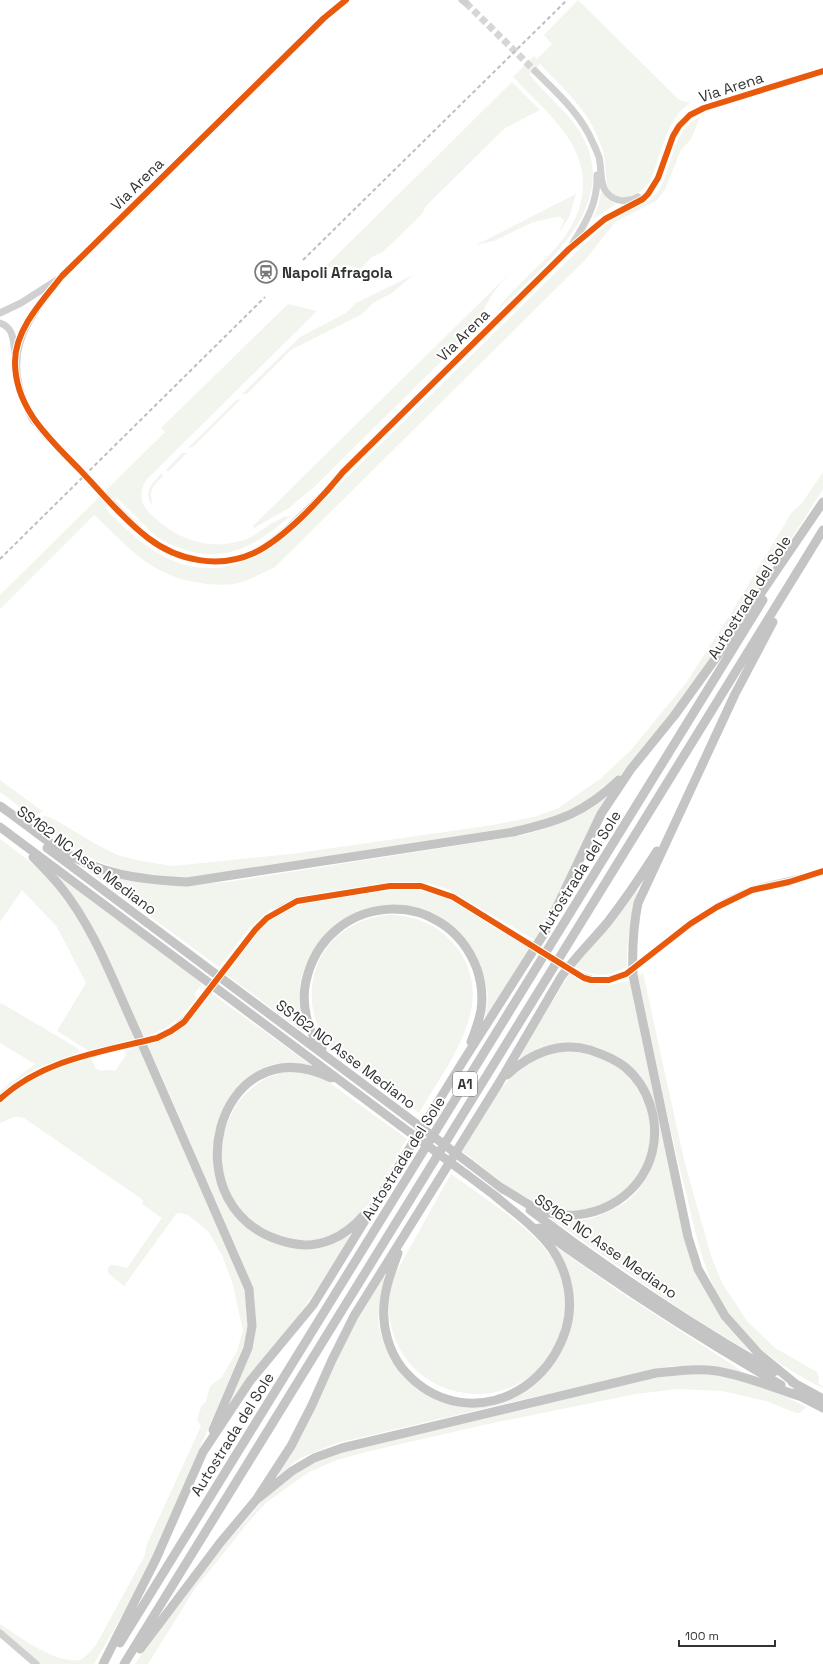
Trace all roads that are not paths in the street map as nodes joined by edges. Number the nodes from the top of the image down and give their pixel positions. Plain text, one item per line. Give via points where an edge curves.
1 (346, 0) edge
2 (536, 71) tunnel mouth
3 (823, 71) edge
4 (595, 147) junction
5 (650, 190) junction
6 (569, 249) junction
7 (62, 276) junction
8 (0, 313) edge
9 (0, 323) edge
10 (16, 355) junction
11 (32, 419) tunnel mouth
12 (823, 503) edge
13 (113, 504) tunnel mouth
14 (823, 530) edge
15 (816, 542) junction
16 (631, 769) junction
17 (0, 806) edge
18 (0, 812) edge
19 (674, 824) junction
20 (0, 827) edge
21 (39, 837) junction
22 (30, 851) junction
23 (823, 871) edge
24 (223, 971) dead end
25 (208, 991) dead end
26 (333, 1061) junction
27 (462, 1062) junction
28 (499, 1083) junction
29 (351, 1088) junction
30 (0, 1099) edge
31 (500, 1187) junction
32 (382, 1194) junction
33 (494, 1195) junction
34 (407, 1231) junction
35 (797, 1385) junction
36 (799, 1396) junction
37 (823, 1399) edge
38 (823, 1408) edge
39 (203, 1452) junction
40 (256, 1500) junction
41 (0, 1633) edge
42 (36, 1664) edge
43 (104, 1664) edge
44 (107, 1664) edge
45 (124, 1664) edge
46 (128, 1664) edge

1 - 7 street, Via Arena via 324,18
2 - 4 street, Via Arena via 578,117
3 - 5 street, Via Arena via 704,108 690,115 673,136 658,178
4 - 5 street, Via Arena via 602,184 610,196 619,201 628,201
4 - 6 street, Via Arena via 598,183 593,207
5 - 6 street, Via Arena via 643,199 605,219
6 - 13 street, Via Arena via 295,522 282,534 254,552 215,561 182,557 148,538
7 - 8 street, Via Arena via 21,303
7 - 10 street, Via Arena via 28,322
9 - 10 street, Via Arena via 12,333
10 - 11 street, Via Arena via 17,384
12 - 16 highway via 674,716
12 - 44 highway, Autostrada del Sole / A1
14 - 15 highway, Autostrada del Sole / A1
15 - 19 highway via 735,694
15 - 45 highway, Autostrada del Sole / A1
16 - 21 highway via 602,796 578,812 549,823 513,832 187,882 134,878 110,872 67,854
16 - 27 highway via 601,814 545,932
17 - 21 highway
18 - 21 highway, SS162 NC Asse Mediano
19 - 28 highway via 607,923 561,977
19 - 35 highway via 638,902 632,952 633,975 688,1237 698,1269 725,1316 758,1353
20 - 22 highway, SS162 NC Asse Mediano
21 - 26 highway, SS162 NC Asse Mediano
22 - 29 highway, SS162 NC Asse Mediano
22 - 39 highway, bridge via 60,886 94,940 249,1289 252,1326 248,1348
23 - 24 street, bridge via 752,890 717,907 690,924 626,974 609,980 584,978 453,897 421,886 390,886 297,901 267,918
25 - 30 street via 184,1022 171,1031 157,1038 58,1063 26,1079
26 - 27 highway via 310,1030 304,1004 309,967 316,952 343,924 362,914 384,909 409,910 429,916 462,941 473,959 480,983 481,1009 476,1030
26 - 31 highway, SS162 NC Asse Mediano, bridge
27 - 32 highway
28 - 31 highway via 525,1060 548,1050 571,1047 597,1052 625,1067 641,1085 651,1106 655,1129 652,1152 644,1174 629,1193 610,1206 588,1214 564,1216 541,1211
28 - 34 highway
29 - 32 highway via 316,1070 291,1066 269,1070 254,1078 229,1105 221,1124 216,1158 223,1192 245,1220 262,1233 279,1241 302,1246 322,1244 355,1226
29 - 33 highway, SS162 NC Asse Mediano, bridge
31 - 35 highway, SS162 NC Asse Mediano via 556,1229 703,1330
32 - 39 highway via 313,1306 250,1381
33 - 34 highway via 542,1236 552,1249 567,1282 570,1299 569,1319 551,1362 526,1386 510,1396 490,1402 468,1404 446,1399 426,1390 410,1378 397,1361 388,1344 383,1306 392,1268
33 - 36 highway, SS162 NC Asse Mediano via 601,1272 698,1337
34 - 40 highway via 354,1316 291,1446
35 - 37 highway, SS162 NC Asse Mediano
36 - 38 highway, SS162 NC Asse Mediano
36 - 40 highway via 753,1379 716,1371 656,1373 342,1448 314,1458 292,1471
39 - 43 highway via 156,1559
40 - 46 highway
41 - 42 street

